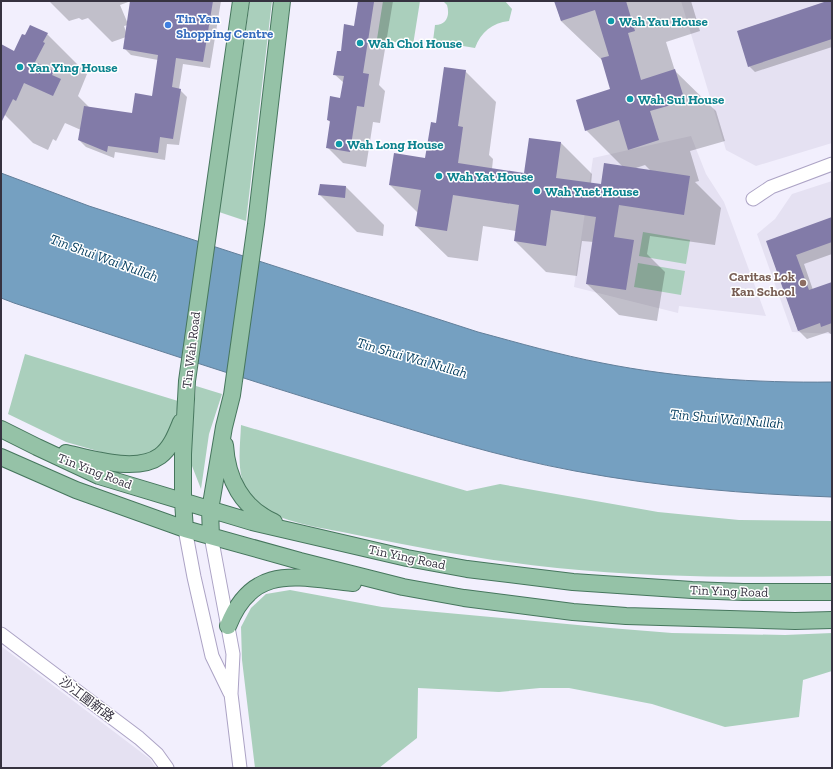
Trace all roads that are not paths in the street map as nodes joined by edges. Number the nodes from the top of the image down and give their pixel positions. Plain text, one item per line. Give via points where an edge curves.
1 (241, 1) edge
2 (282, 1) edge
3 (832, 164) edge
4 (753, 200) dead end
5 (184, 412) junction
6 (224, 427) junction
7 (1, 429) edge
8 (37, 447) junction
9 (1, 457) edge
10 (183, 502) junction
11 (210, 510) junction
12 (185, 529) junction
13 (295, 532) junction
14 (211, 536) junction
15 (404, 587) junction
16 (832, 592) edge
17 (832, 620) edge
18 (228, 626) junction
19 (1, 634) edge
20 (231, 694) junction
21 (167, 768) edge
22 (240, 768) edge

1 - 5 main road, Tin Wah Road via 210,209
2 - 6 main road, Tin Wah Road via 256,224 232,395
3 - 4 street via 771,186
5 - 8 main road via 168,449 148,462 122,464
5 - 10 main road, Tin Wah Road
6 - 11 main road, Tin Wah Road
6 - 13 main road via 225,450 230,471 241,496 250,508 263,517
7 - 8 main road, Tin Ying Road
8 - 10 main road, Tin Ying Road via 99,476
9 - 12 main road, Tin Ying Road via 76,490
10 - 11 main road, Tin Ying Road
10 - 12 main road, Tin Wah Road
11 - 13 main road, Tin Ying Road
11 - 14 main road, Tin Wah Road
12 - 14 main road, Tin Ying Road
12 - 20 street, Tin Wah Road via 212,656
13 - 16 main road, Tin Ying Road via 467,569 573,582 743,592
14 - 15 main road, Tin Ying Road
14 - 18 street, Tin Wah Road
15 - 17 main road, Tin Ying Road via 464,598 573,612 692,619
15 - 18 main road via 277,578 252,590 234,612
18 - 20 street, Tin Wah Road via 233,654
19 - 21 street, 沙江圍新路 via 139,738 157,754
20 - 22 street, Tin Wah Road

